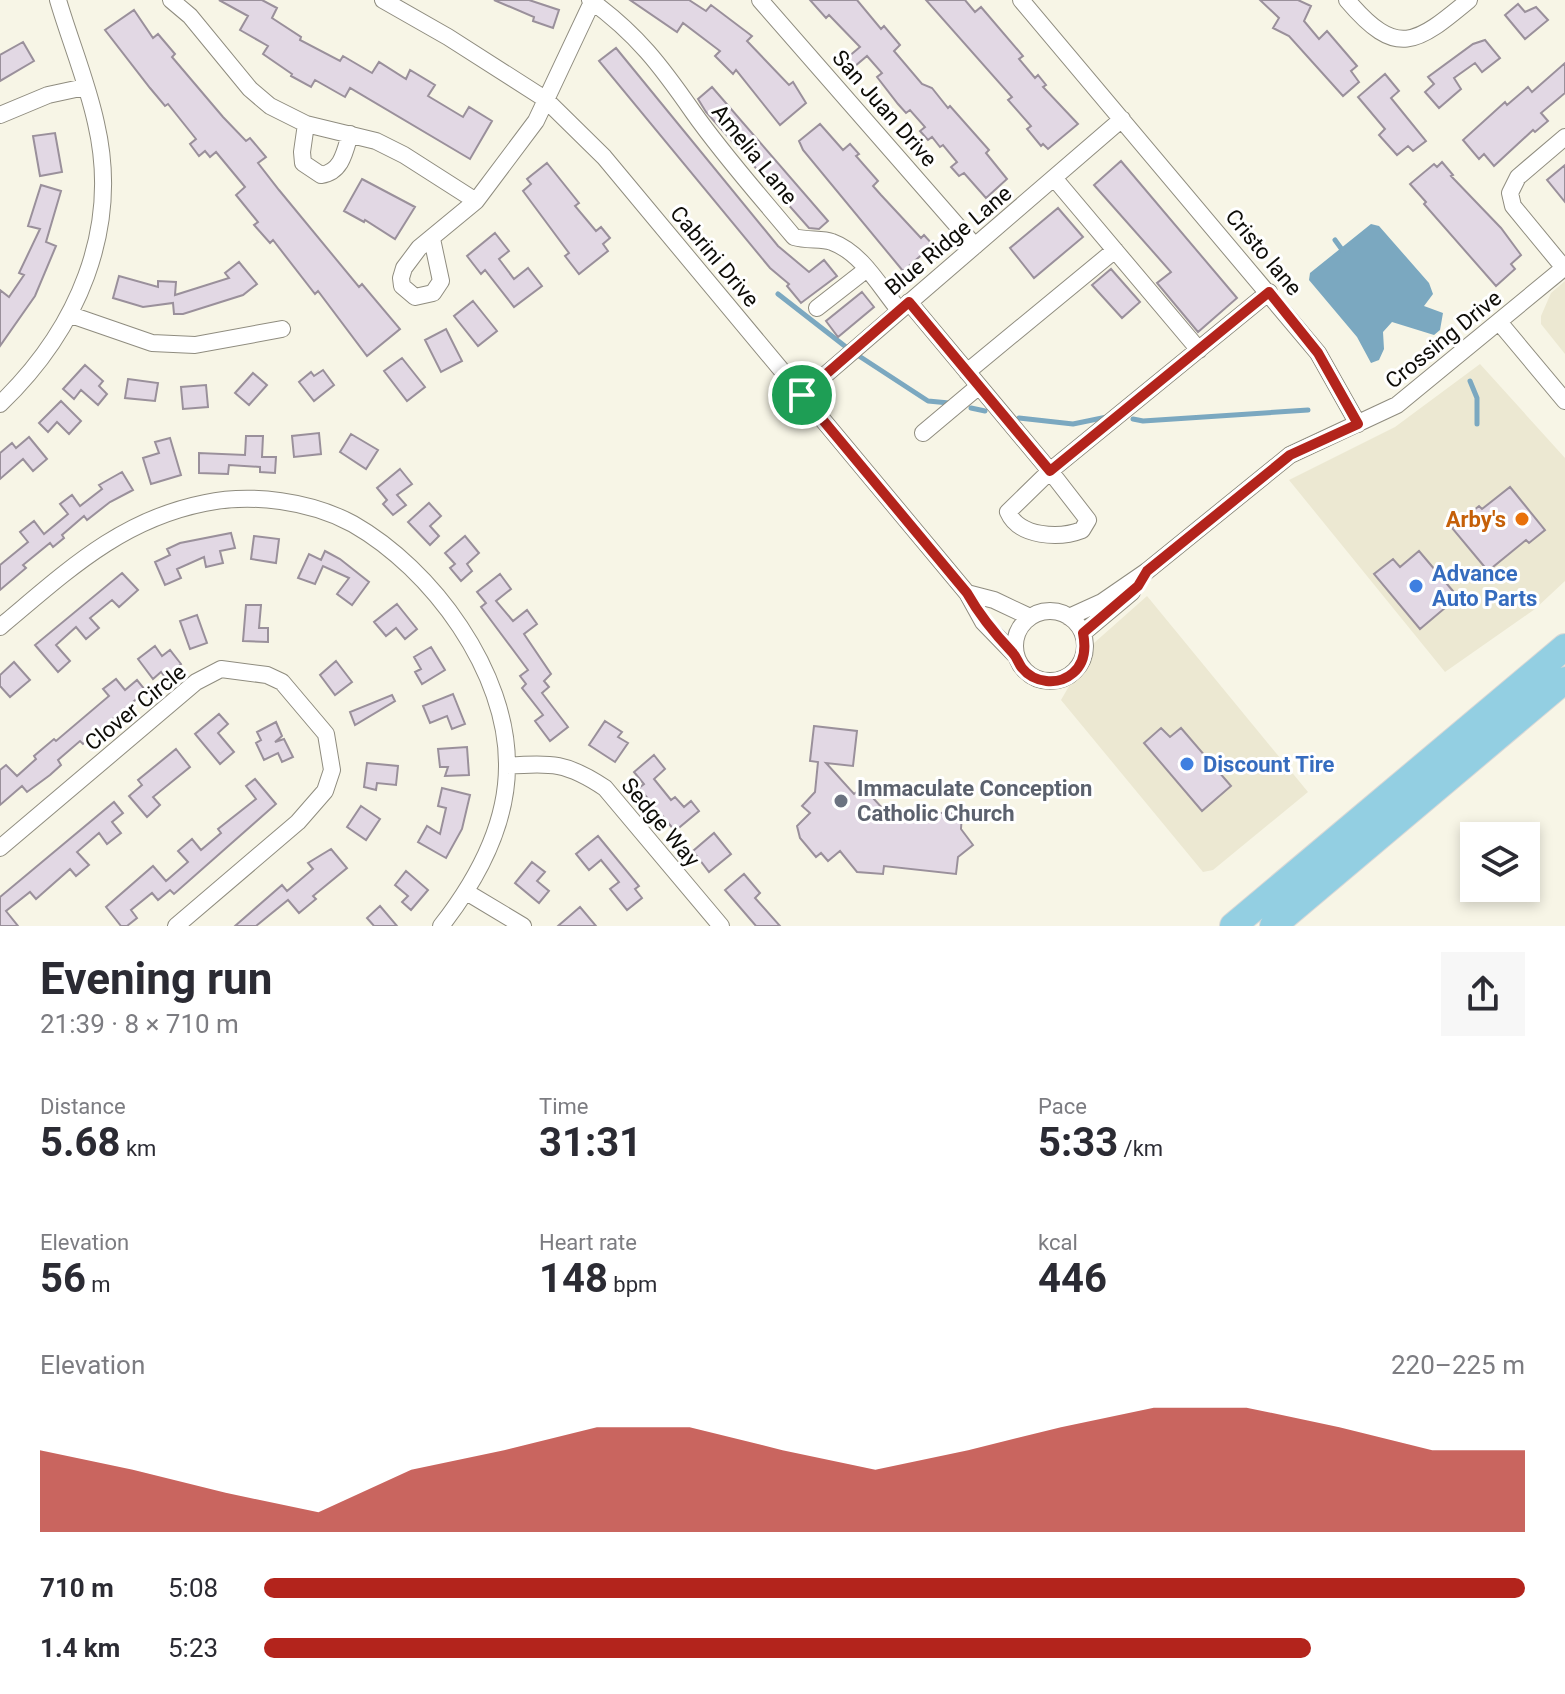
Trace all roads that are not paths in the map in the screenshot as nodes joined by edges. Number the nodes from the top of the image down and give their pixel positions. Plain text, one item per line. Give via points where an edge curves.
1 (58, 0) edge
2 (171, 0) edge
3 (383, 0) edge
4 (592, 0) edge
5 (760, 0) edge
6 (1021, 0) edge
7 (1347, 0) edge
8 (1469, 0) edge
9 (191, 8) edge
10 (85, 87) junction
11 (545, 99) junction
12 (0, 115) edge
13 (1122, 119) junction
14 (306, 124) junction
15 (350, 134) junction
16 (1565, 137) edge
17 (1054, 178) junction
18 (476, 201) junction
19 (432, 239) dead end
20 (975, 246) junction
21 (1115, 250) junction
22 (1565, 268) edge
23 (867, 269) junction
24 (1269, 292) junction
25 (904, 306) junction
26 (817, 308) dead end
27 (71, 315) junction
28 (1499, 322) junction
29 (282, 329) dead end
30 (1199, 350) junction
31 (967, 372) junction
32 (979, 386) junction
33 (802, 395) junction
34 (1565, 401) edge
35 (0, 404) edge
36 (1358, 424) junction
37 (923, 433) dead end
38 (1050, 471) junction
39 (1147, 571) junction
40 (967, 593) junction
41 (1030, 617) junction
42 (1069, 617) junction
43 (0, 627) edge
44 (1083, 633) junction
45 (1565, 647) edge
46 (1016, 656) junction
47 (1565, 680) edge
48 (507, 766) junction
49 (0, 848) edge
50 (468, 893) junction
51 (176, 926) edge
52 (441, 926) edge
53 (523, 926) edge
54 (721, 926) edge
55 (1233, 926) edge
56 (1273, 926) edge

1 - 10 street
2 - 9 street
3 - 11 street, Cabrini Drive
4 - 11 street
4 - 23 street, Amelia Lane via 628,28 794,237 830,240
5 - 20 street, San Juan Drive
6 - 13 street
7 - 8 street via 1369,26 1403,39 1429,32
9 - 14 street via 250,89
10 - 12 street
10 - 27 street via 102,156 104,201 89,275
11 - 18 street via 536,121
11 - 33 street, Cabrini Drive via 604,157
13 - 17 street, Blue Ridge Lane
13 - 24 street, Cristo lane
14 - 15 street
14 - 15 street via 303,163 321,175 340,163
15 - 18 street via 404,155
16 - 22 street via 1518,177 1510,193 1513,206
17 - 20 street, Blue Ridge Lane
17 - 21 street
18 - 19 street
20 - 25 street, Blue Ridge Lane
21 - 30 street
21 - 31 street
22 - 28 street, Crossing Drive
23 - 25 street, Amelia Lane
23 - 26 street
24 - 30 street
24 - 36 street, Cristo lane via 1318,353
25 - 31 street, Amelia Lane
25 - 33 street, Blue Ridge Lane
27 - 29 street via 152,343 195,345
27 - 35 street
28 - 34 street
28 - 36 street, Crossing Drive via 1397,405
30 - 38 street
31 - 32 street, Amelia Lane
32 - 37 street
32 - 38 street, Amelia Lane
33 - 40 street, Cabrini Drive
36 - 39 street, Crossing Drive via 1290,455
38 - 38 street, Amelia Lane via 1012,504 1011,519 1043,534 1082,530 1088,520
39 - 42 street, Crossing Drive
39 - 44 street, Crossing Drive via 1138,586
40 - 41 street
40 - 46 street, Cabrini Drive via 983,622
41 - 42 street, Crossing Drive via 1049,611
41 - 46 street via 1016,635
42 - 44 street
43 - 48 street via 97,547 174,510 237,499 321,511 386,547 459,624 496,699
44 - 46 street via 1080,665 1063,679 1052,682 1029,675
45 - 55 main road
47 - 56 main road
48 - 50 street via 491,843
48 - 54 street, Sedge Way via 555,763 605,788
49 - 51 street, Clover Circle via 196,682 221,669 267,675 282,682 326,734 332,775 298,822
50 - 52 street
50 - 53 street

